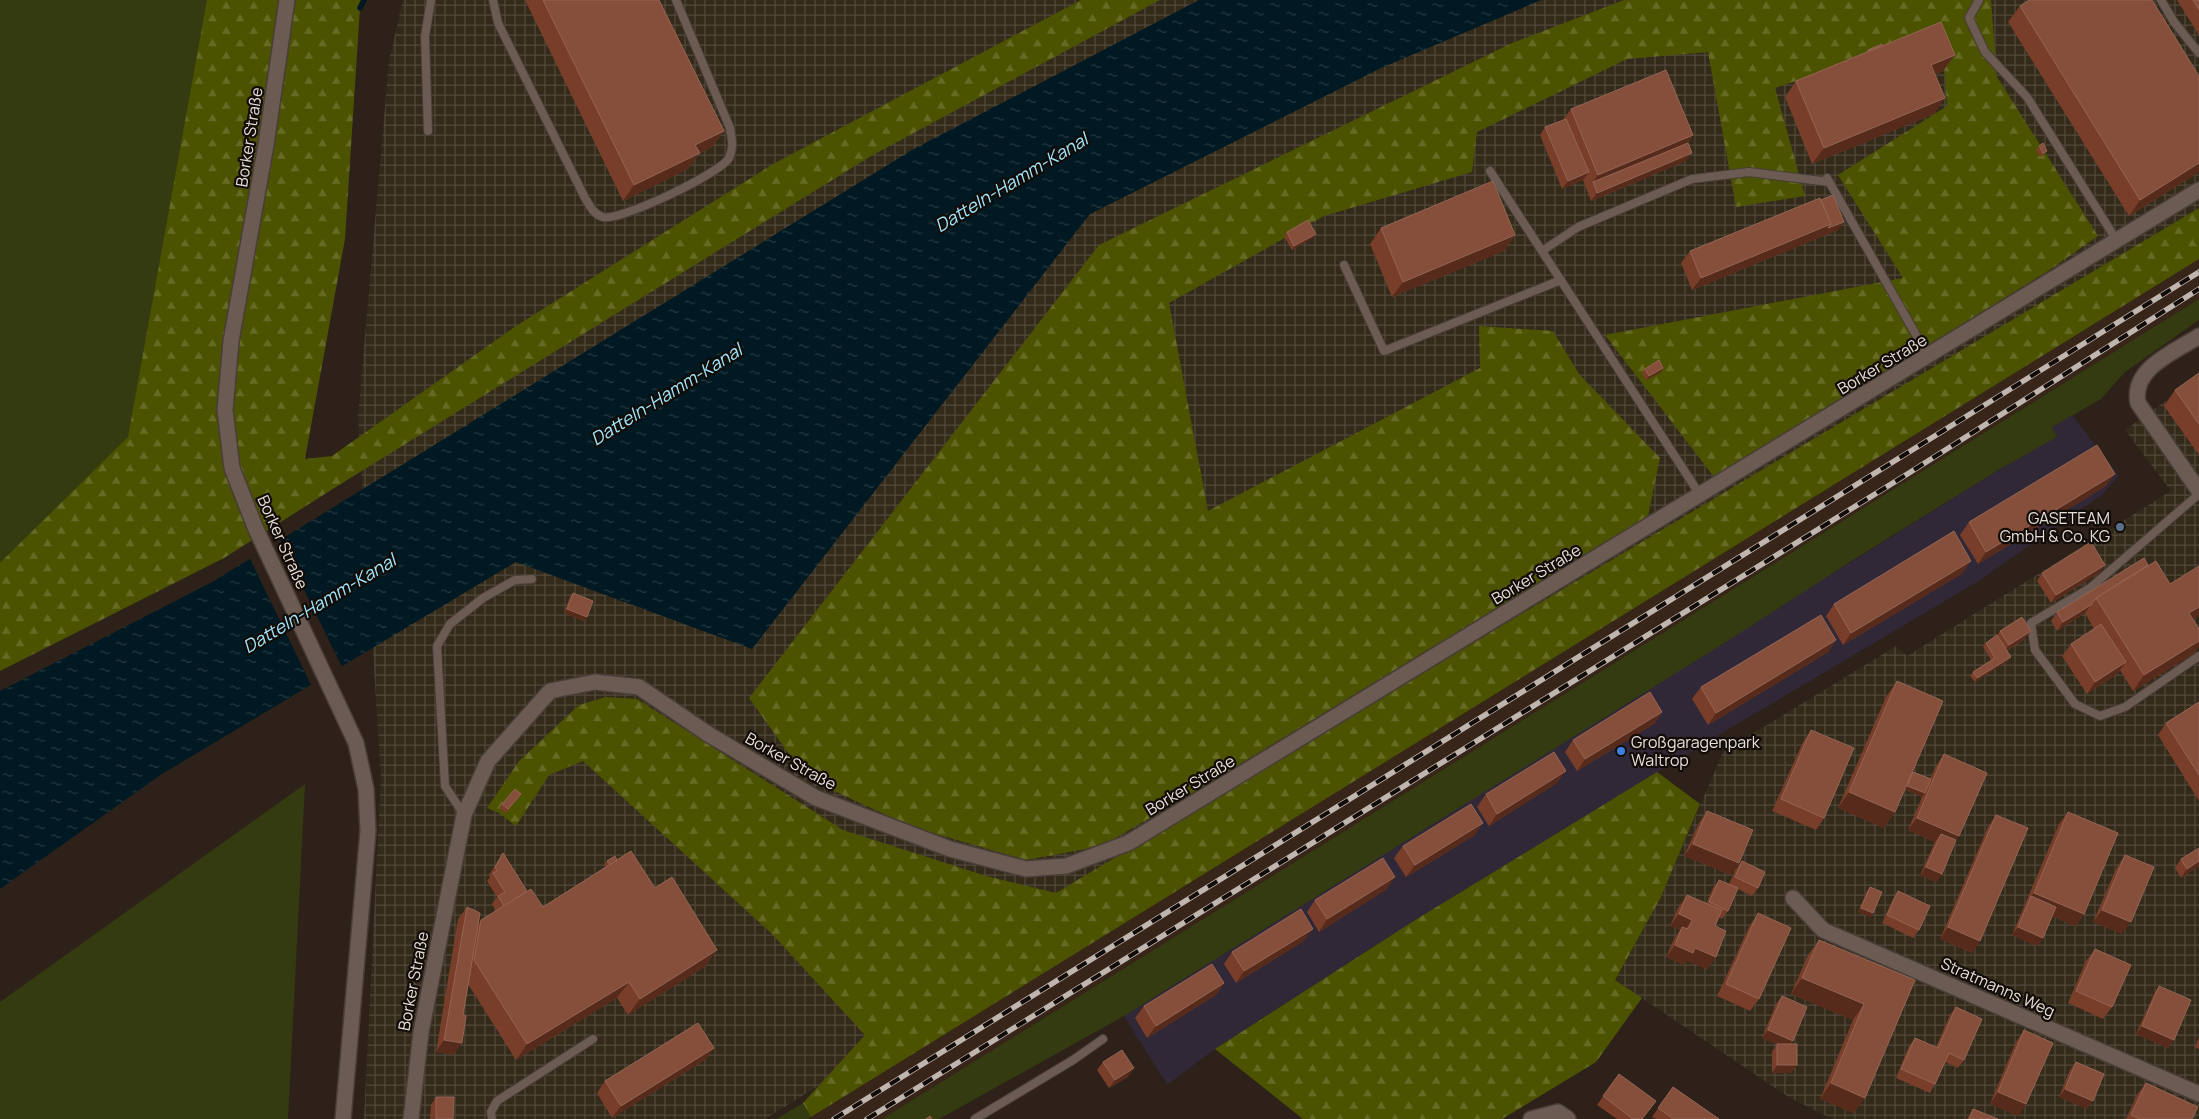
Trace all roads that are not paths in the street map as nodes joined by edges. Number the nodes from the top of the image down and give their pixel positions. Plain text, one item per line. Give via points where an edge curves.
1 (287, 0) edge
2 (431, 0) edge
3 (493, 0) edge
4 (676, 0) edge
5 (1979, 0) edge
6 (2161, 0) edge
7 (2199, 53) edge
8 (428, 131) dead end
9 (1490, 171) dead end
10 (2199, 190) edge
11 (2117, 241) junction
12 (1542, 251) junction
13 (1344, 265) dead end
14 (1561, 280) junction
15 (2199, 336) edge
16 (1928, 356) junction
17 (2199, 490) edge
18 (2199, 494) edge
19 (1700, 495) junction
20 (532, 579) dead end
21 (2199, 656) edge
22 (464, 815) junction
23 (1793, 898) dead end
24 (593, 1039) dead end
25 (1103, 1039) dead end
26 (2199, 1094) edge
27 (343, 1119) edge
28 (411, 1119) edge
29 (492, 1119) edge
30 (975, 1119) edge
31 (1531, 1119) edge
32 (1568, 1119) edge

1 - 27 street, Borker Straße via 266,145 231,341 225,410 232,468 255,527 356,743 366,789 368,831
2 - 8 lane via 425,36
3 - 4 lane via 498,23 585,198 592,211 603,217 616,217 648,204 719,169 728,159 733,145 730,128
5 - 11 lane via 1969,18 1985,52 2027,97
6 - 7 lane
9 - 12 lane
10 - 11 street, Borker Straße
11 - 16 street, Borker Straße
12 - 14 lane
12 - 16 lane via 1578,227 1692,179 1749,172 1828,180
13 - 14 lane via 1384,351
14 - 19 lane
15 - 17 street via 2150,368 2140,379 2136,394 2138,403
16 - 19 street, Borker Straße
18 - 21 lane via 2090,588 2031,624 2035,650 2075,704 2100,716 2125,707
19 - 22 street, Borker Straße via 1128,843 1066,866 1026,869 950,849 816,798 708,734 638,687 595,682 550,691 488,761
20 - 22 lane via 515,580 483,598 450,624 437,646 446,786
22 - 28 street, Borker Straße via 421,1032
23 - 26 street, Stratmanns Weg via 1824,930
24 - 29 lane via 497,1101 491,1112
25 - 30 lane
31 - 32 street via 1558,1112

